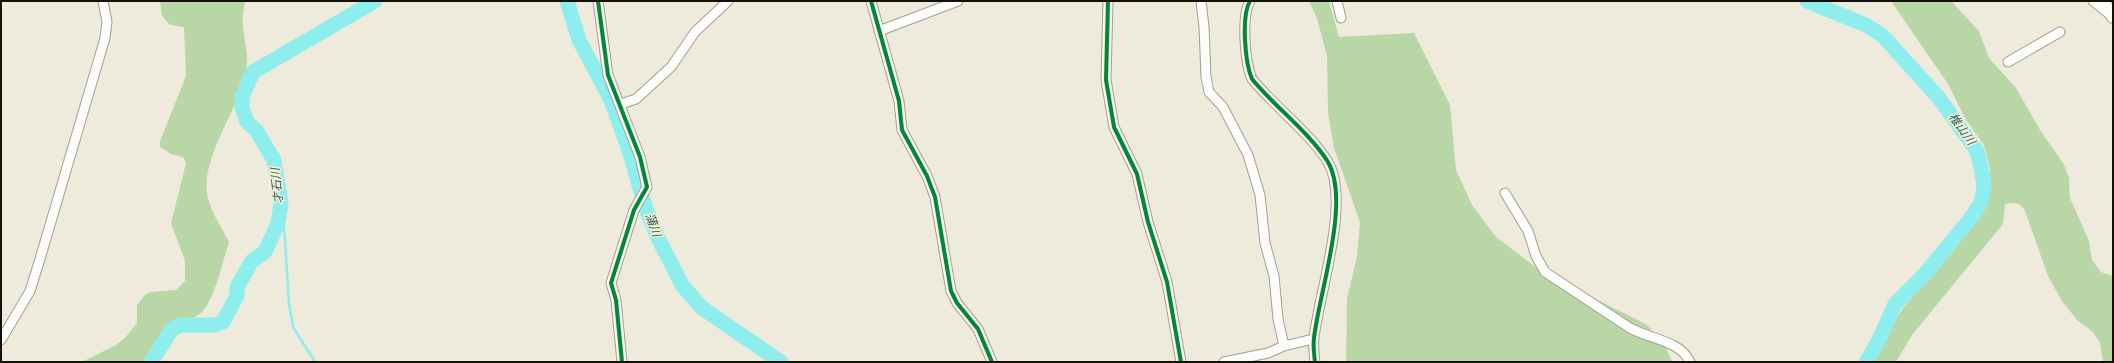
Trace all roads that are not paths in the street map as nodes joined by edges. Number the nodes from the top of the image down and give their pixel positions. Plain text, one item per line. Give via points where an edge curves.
1 (103, 1) edge
2 (598, 1) edge
3 (728, 1) edge
4 (871, 1) edge
5 (958, 1) edge
6 (1108, 1) edge
7 (1201, 1) edge
8 (1250, 1) edge
9 (1337, 1) edge
10 (2093, 1) edge
11 (2103, 1) edge
12 (2112, 16) edge
13 (1341, 18) dead end
14 (879, 31) junction
15 (2060, 32) dead end
16 (2008, 62) dead end
17 (621, 104) junction
18 (1505, 193) dead end
19 (1314, 339) junction
20 (1, 340) edge
21 (1284, 346) junction
22 (1254, 359) edge
23 (622, 362) edge
24 (992, 362) edge
25 (1181, 362) edge
26 (1224, 362) edge
27 (1314, 362) edge
28 (1690, 362) edge

1 - 20 street via 107,22 105,38 40,259 30,290
2 - 17 street via 607,71
3 - 17 street via 695,32 671,67 636,98
4 - 14 street
5 - 14 street
6 - 25 street via 1106,80 1114,127 1137,174 1148,222 1167,282
7 - 21 street via 1209,92 1223,107 1248,155 1260,196 1265,243 1274,276 1278,319
8 - 19 street via 1245,18 1247,64 1252,79 1318,149 1328,162 1335,184 1334,228
9 - 13 street
10 - 12 street
11 - 12 main road
14 - 24 street via 900,101 902,130 927,176 935,197 951,291 956,303 978,329
15 - 16 street
17 - 23 street via 640,157 647,187 634,210 611,283 616,300
18 - 28 street via 1528,232 1540,263 1549,276 1642,335 1681,348
19 - 21 street
19 - 27 street
21 - 22 street
22 - 26 street

